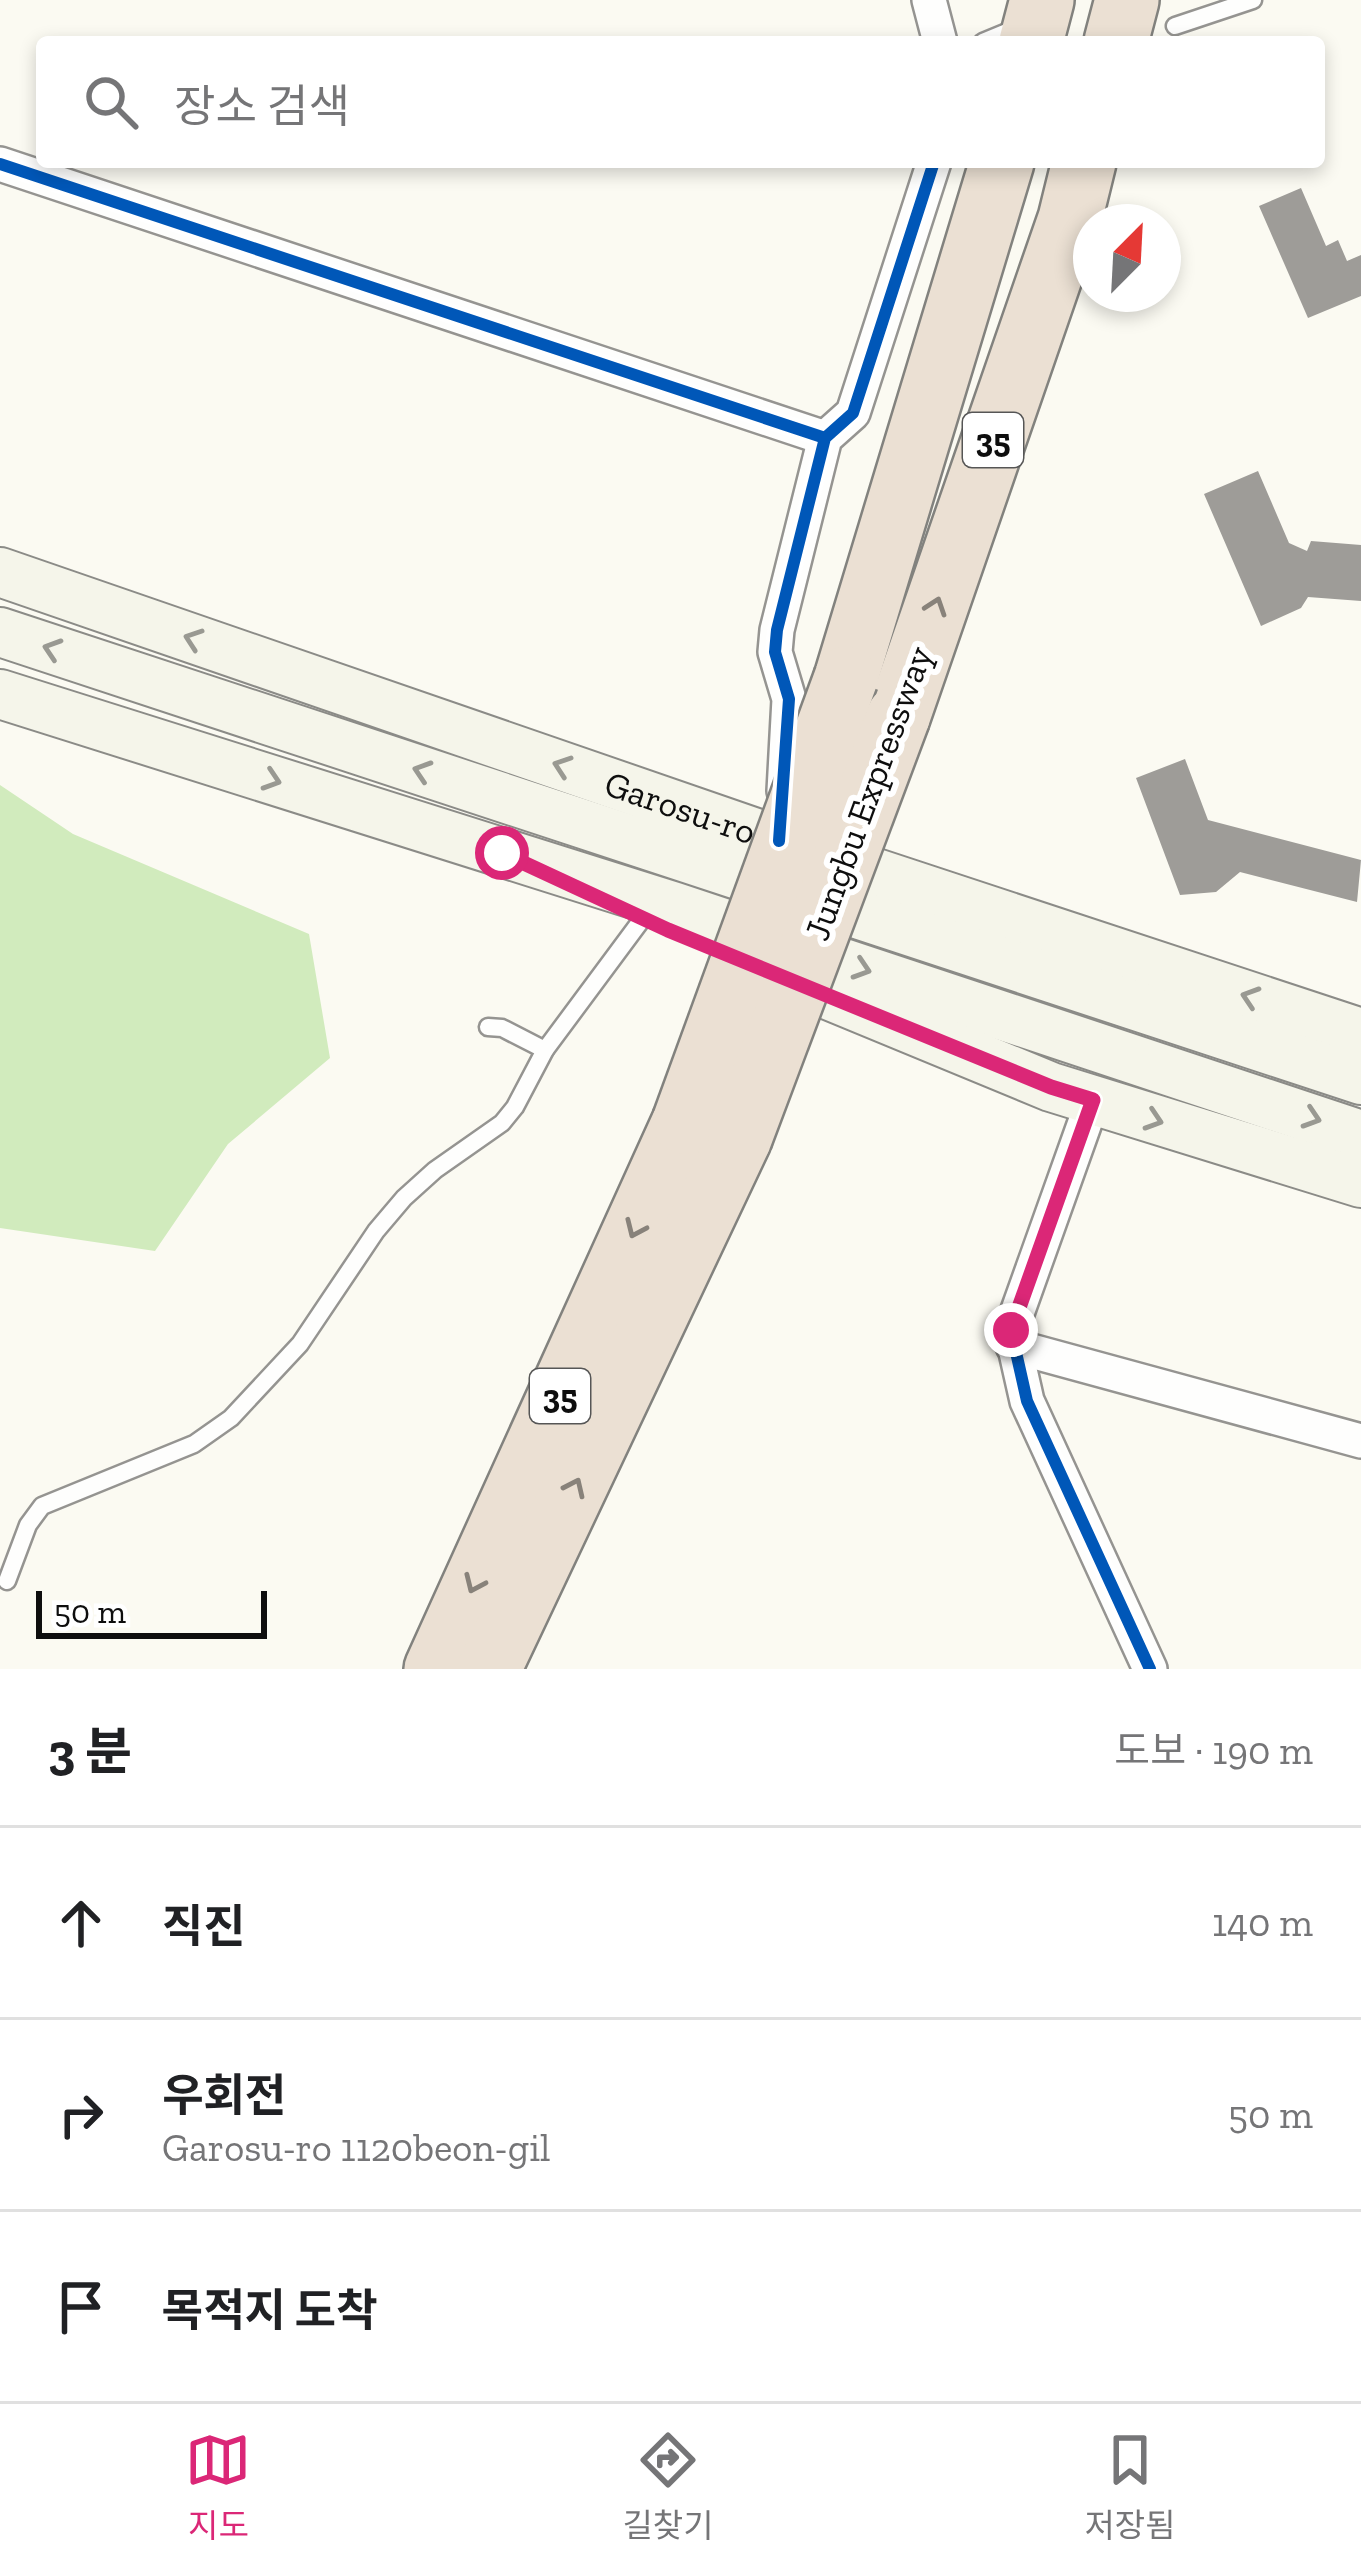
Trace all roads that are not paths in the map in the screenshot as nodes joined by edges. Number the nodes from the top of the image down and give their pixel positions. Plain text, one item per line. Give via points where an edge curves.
1 (929, 0) edge
2 (1252, 0) edge
3 (1151, 13) edge
4 (1029, 24) edge
5 (938, 36) edge
6 (998, 36) edge
7 (1123, 36) edge
8 (0, 164) edge
9 (932, 168) edge
10 (1000, 168) edge
11 (1083, 168) edge
12 (825, 438) junction
13 (0, 572) edge
14 (0, 632) edge
15 (0, 694) edge
16 (779, 841) junction
17 (502, 853) junction
18 (643, 918) junction
19 (488, 1027) dead end
20 (1361, 1033) edge
21 (545, 1050) junction
22 (1361, 1080) edge
23 (1093, 1100) junction
24 (712, 1130) junction
25 (1361, 1135) edge
26 (1361, 1183) edge
27 (1012, 1346) junction
28 (1361, 1442) edge
29 (7, 1581) dead end
30 (436, 1669) edge
31 (489, 1669) edge
32 (1150, 1669) edge

1 - 5 street
2 - 3 lane
3 - 7 highway
4 - 6 lane
8 - 12 street
9 - 12 street via 854,413
10 - 24 highway, Jungbu Expressway / 35, bridge
24 -> 11 highway, Jungbu Expressway / 35, bridge via 898,717
12 - 16 street via 777,630 789,699
16 -> 13 main road, Garosu-ro
22 -> 14 main road, Garosu-ro
15 -> 17 main road
20 -> 16 main road, Garosu-ro
17 - 18 main road
17 -> 25 main road
18 - 21 lane
18 - 23 main road
19 - 21 lane
21 - 29 lane via 502,1123 404,1198 300,1344 231,1418 194,1444 42,1507
23 -> 26 main road
23 - 27 street
24 -> 30 highway, Jungbu Expressway / 35
31 -> 24 highway, Jungbu Expressway / 35
27 - 28 street
27 - 32 street via 1027,1401

